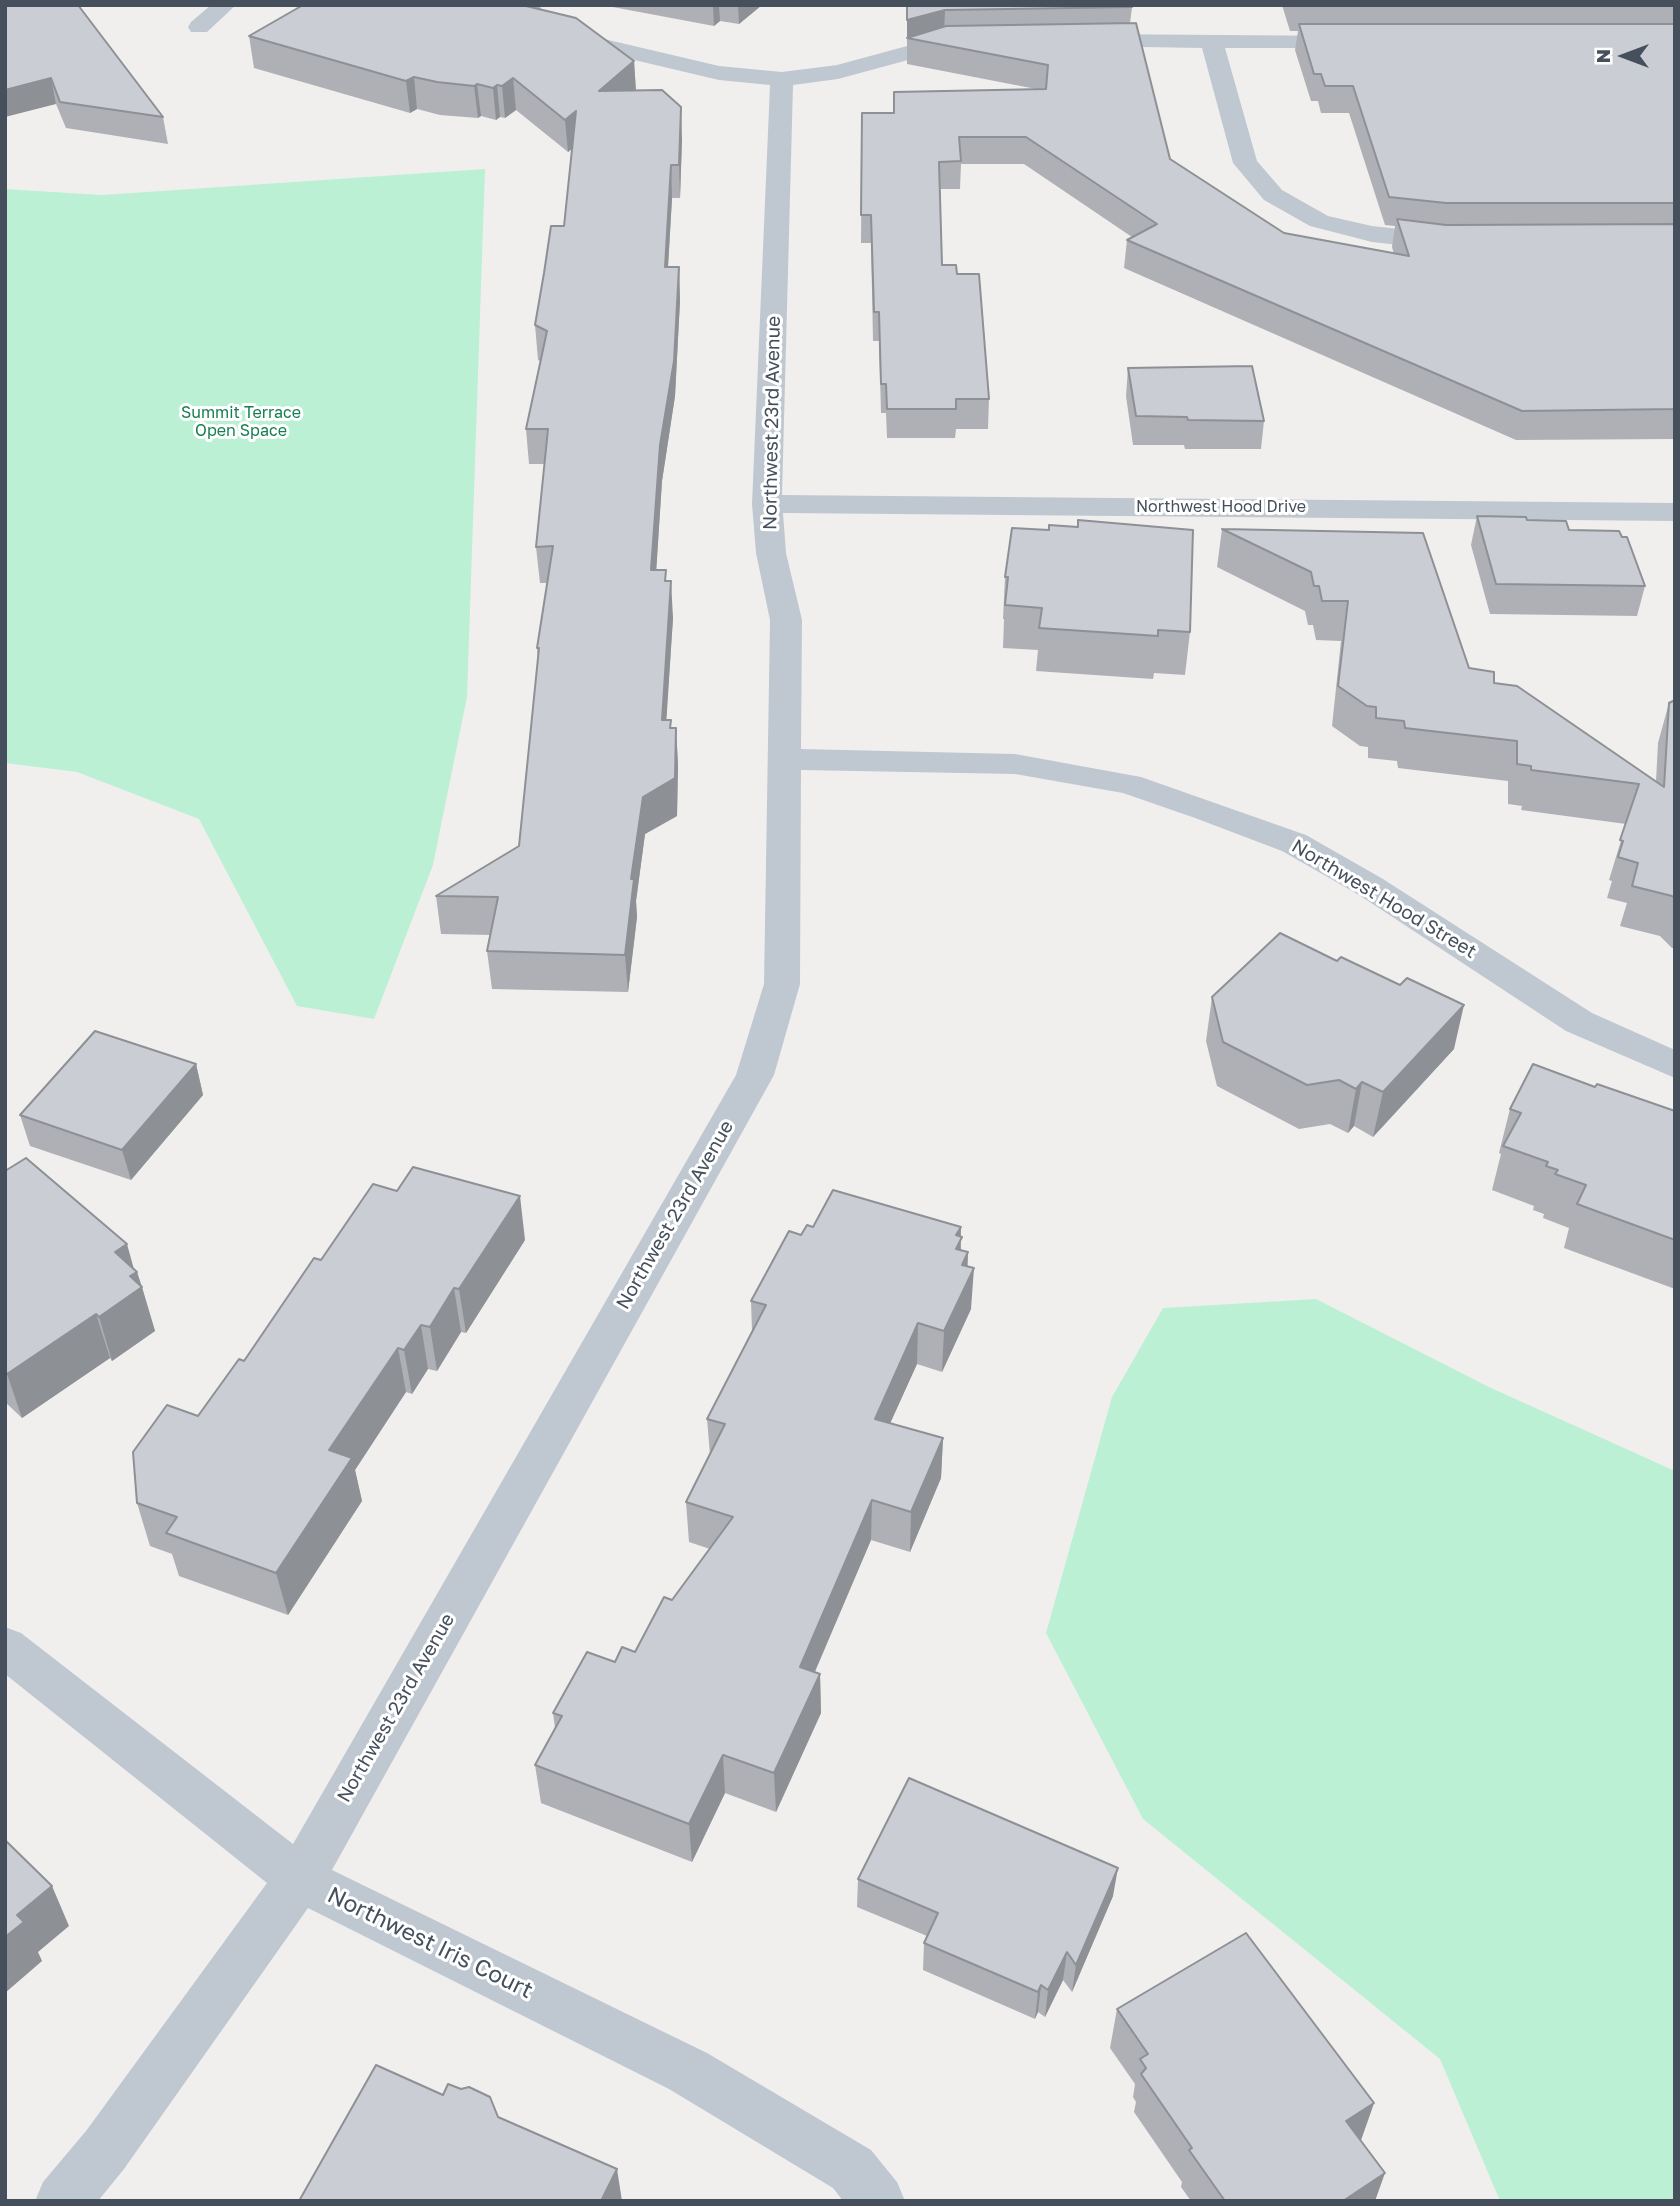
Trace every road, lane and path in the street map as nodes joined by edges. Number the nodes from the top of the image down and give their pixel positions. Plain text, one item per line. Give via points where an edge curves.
1 (225, 5) edge
2 (199, 27) dead end
3 (549, 33) edge
4 (981, 41) edge
5 (1074, 41) edge
6 (1212, 41) junction
7 (1375, 41) edge
8 (782, 79) junction
9 (1469, 242) edge
10 (767, 504) junction
11 (1675, 512) edge
12 (784, 759) junction
13 (1675, 1065) edge
14 (5, 1647) edge
15 (300, 1879) junction
16 (62, 2201) edge
17 (878, 2201) edge

1 - 2 street
3 - 8 street via 719,73
4 - 8 street via 944,43 838,72
5 - 6 street
6 - 7 street
6 - 9 street via 1245,163 1273,195 1319,221 1371,234
8 - 10 street, Northwest 23rd Avenue
10 - 11 street, Northwest Hood Drive
10 - 12 street, Northwest 23rd Avenue via 771,553 786,620
12 - 13 street, Northwest Hood Street via 1015,764 1129,784 1207,810 1294,843 1371,887 1579,1022
12 - 15 street, Northwest 23rd Avenue via 782,984 755,1074
14 - 15 street, Northwest Iris Court
15 - 16 street, Northwest 23rd Avenue via 105,2150
15 - 17 street, Northwest Iris Court via 688,2071 852,2169

